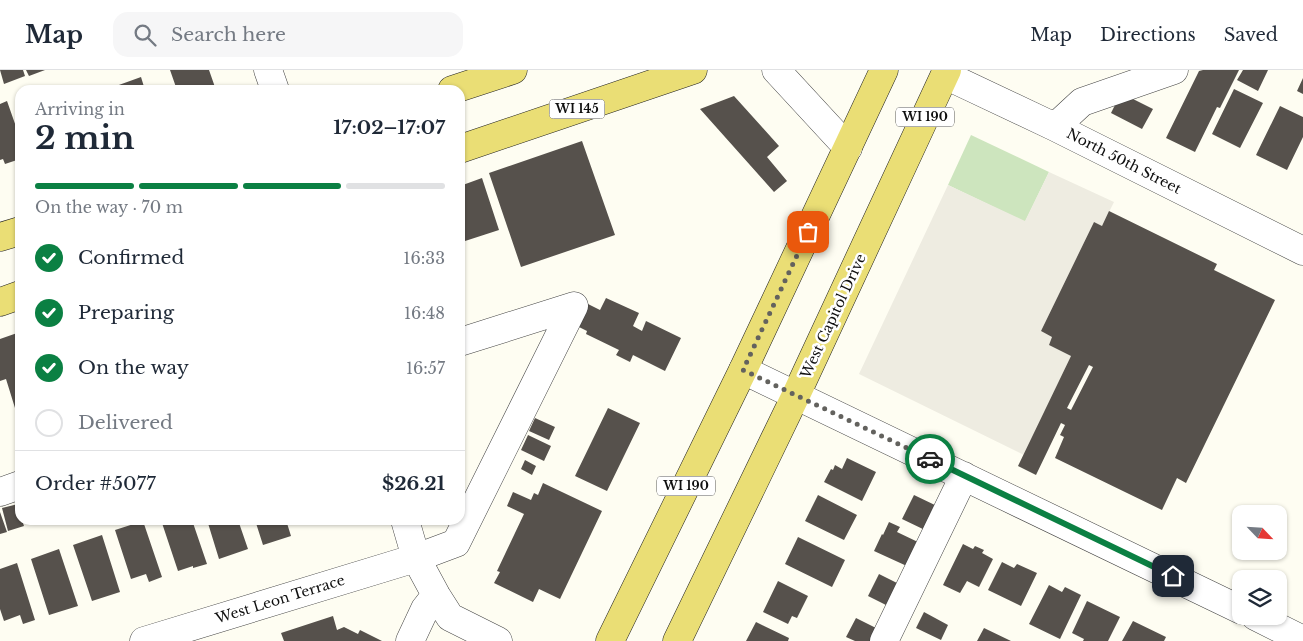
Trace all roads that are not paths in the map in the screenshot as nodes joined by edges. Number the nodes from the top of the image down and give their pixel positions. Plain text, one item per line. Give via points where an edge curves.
1 (268, 70) edge
2 (513, 70) edge
3 (693, 70) edge
4 (776, 70) edge
5 (869, 70) edge
6 (884, 70) edge
7 (1174, 70) edge
8 (946, 72) edge
9 (273, 85) edge
10 (465, 86) edge
11 (868, 104) junction
12 (1055, 127) junction
13 (465, 147) edge
14 (848, 148) junction
15 (15, 232) edge
16 (0, 237) edge
17 (1303, 251) edge
18 (15, 297) edge
19 (0, 302) edge
20 (465, 340) edge
21 (743, 370) junction
22 (796, 395) junction
23 (964, 476) junction
24 (15, 487) edge
25 (0, 492) edge
26 (406, 525) edge
27 (416, 558) junction
28 (436, 595) junction
29 (1232, 606) edge
30 (1272, 625) edge
31 (209, 630) edge
32 (888, 640) edge
33 (1303, 640) edge
34 (144, 641) edge
35 (410, 641) edge
36 (498, 641) edge
37 (610, 641) edge
38 (678, 641) edge

1 - 9 street
2 - 10 main road
3 - 13 main road, WI 145
4 - 14 street
5 - 11 main road
6 - 11 main road, WI 190
7 - 12 street via 1082,102
8 - 12 street, North 50th Street
8 - 22 main road, West Capitol Drive / WI 190
11 - 14 main road, WI 190
12 - 17 street, North 50th Street
14 - 21 main road, WI 190
15 - 16 main road
18 - 19 main road
20 - 27 street, West Leon Terrace via 574,306 459,539
21 - 22 street
21 - 37 main road, WI 190
22 - 23 street
22 - 38 main road, West Capitol Drive / WI 190
23 - 29 street
23 - 32 street
24 - 25 street
26 - 27 street
27 - 28 street
27 - 31 street, West Leon Terrace
28 - 35 street via 425,609
28 - 36 street via 450,617
30 - 33 street
31 - 34 street, West Leon Terrace

